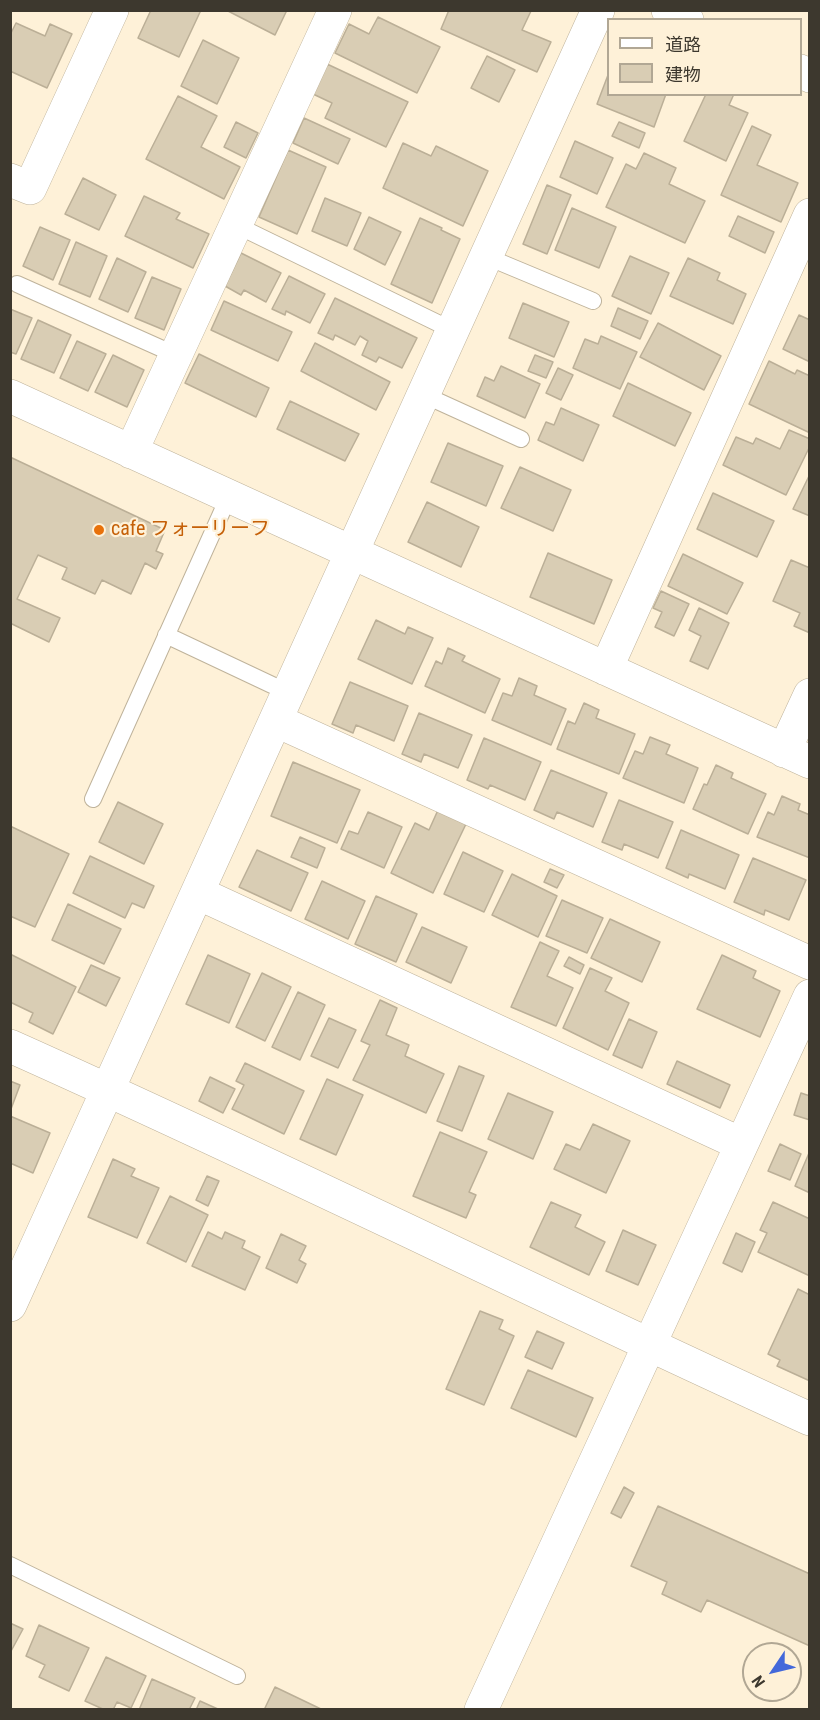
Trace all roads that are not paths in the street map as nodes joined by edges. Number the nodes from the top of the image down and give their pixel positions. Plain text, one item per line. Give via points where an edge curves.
1 (112, 10) edge
2 (335, 10) edge
3 (598, 10) edge
4 (668, 10) edge
5 (683, 18) edge
6 (10, 180) edge
7 (810, 214) edge
8 (236, 225) junction
9 (485, 256) junction
10 (17, 285) dead end
11 (593, 301) dead end
12 (452, 330) junction
13 (176, 355) junction
14 (422, 394) junction
15 (10, 396) edge
16 (521, 439) dead end
17 (132, 452) junction
18 (229, 496) junction
19 (350, 552) junction
20 (166, 635) junction
21 (606, 669) junction
22 (810, 695) edge
23 (283, 707) junction
24 (797, 756) edge
25 (93, 799) dead end
26 (198, 893) junction
27 (810, 963) edge
28 (810, 996) edge
29 (10, 1046) edge
30 (108, 1090) junction
31 (741, 1144) junction
32 (10, 1305) edge
33 (650, 1346) junction
34 (810, 1419) edge
35 (10, 1565) edge
36 (237, 1676) dead end
37 (482, 1710) edge

1 - 6 street via 30,188
2 - 8 street
3 - 9 street
4 - 5 street
7 - 21 street
8 - 12 lane
8 - 13 street
9 - 11 lane
9 - 12 street
10 - 13 lane
12 - 14 street
13 - 17 street
14 - 16 lane
14 - 19 street
15 - 17 street
17 - 18 street
18 - 19 street
18 - 20 lane
19 - 21 street
19 - 23 street
20 - 23 lane
20 - 25 lane
21 - 24 street
22 - 24 street
23 - 26 street
23 - 27 street
26 - 30 street
26 - 31 street
28 - 31 street
29 - 30 street
30 - 32 street
30 - 33 street
31 - 33 street
33 - 34 street
33 - 37 street
35 - 36 lane

